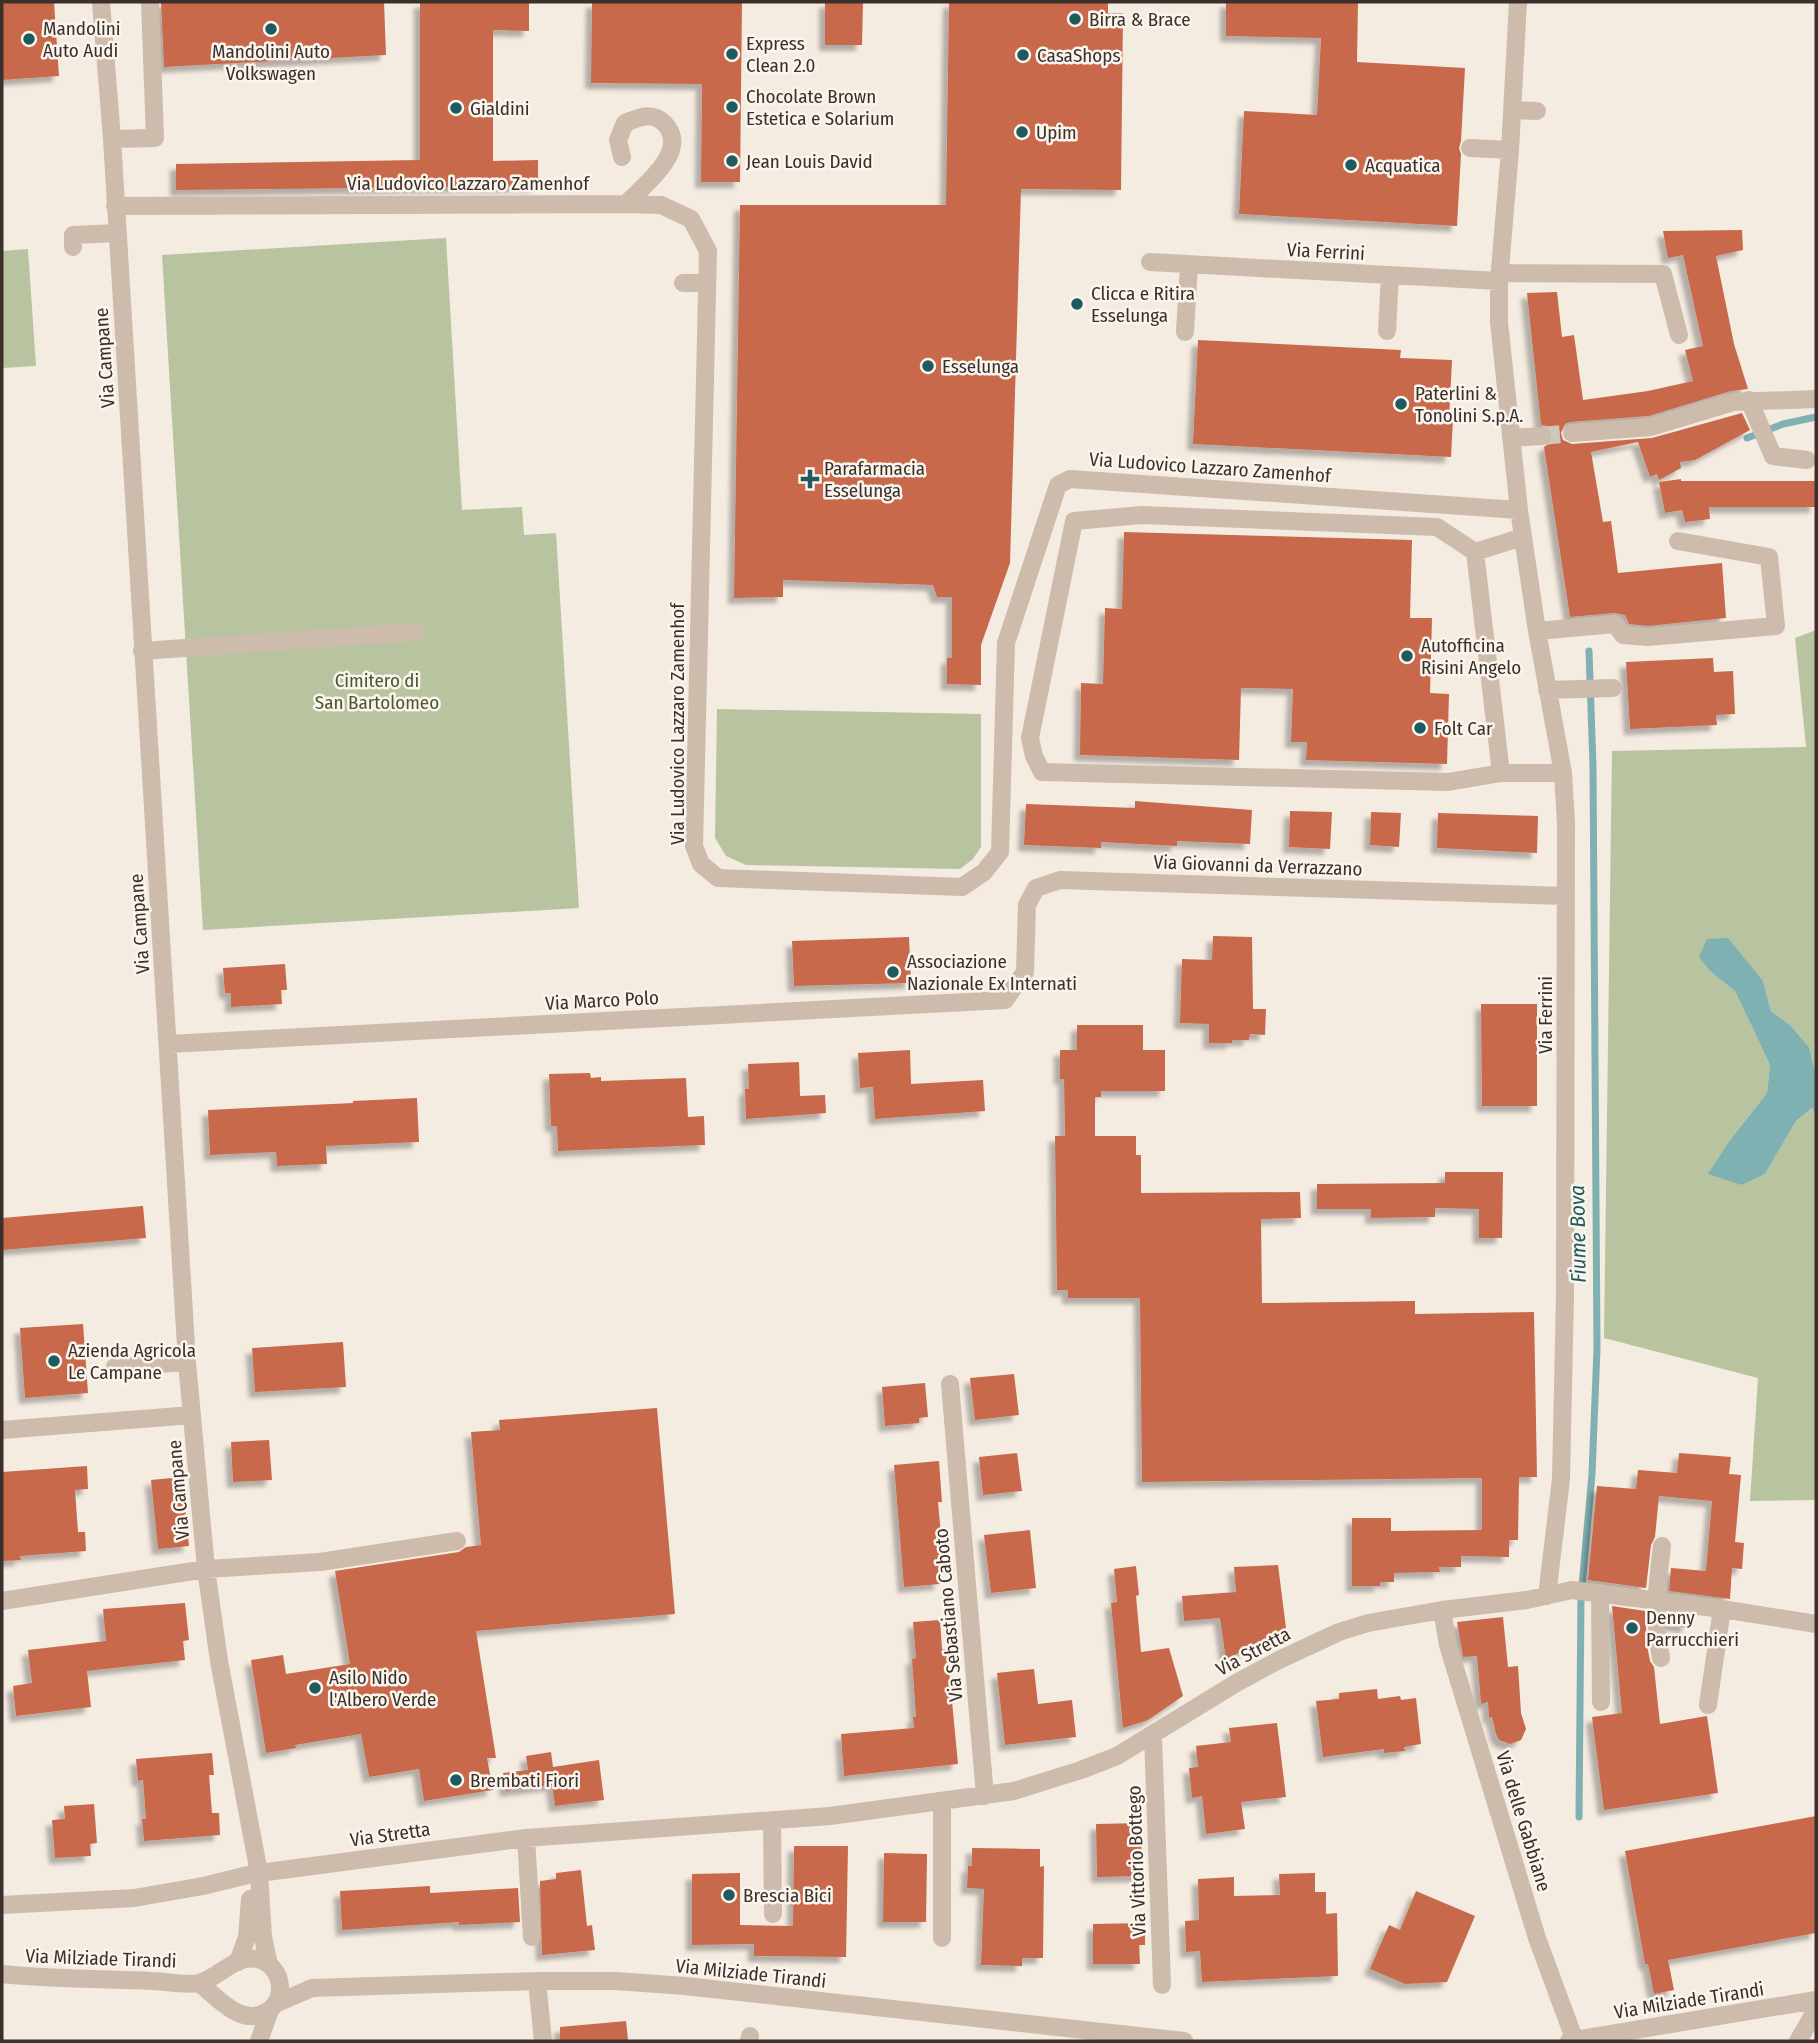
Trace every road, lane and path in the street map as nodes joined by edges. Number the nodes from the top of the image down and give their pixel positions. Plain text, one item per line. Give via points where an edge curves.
1 (102, 2) edge
2 (150, 2) edge
3 (1518, 2) edge
4 (1513, 110) junction
5 (1537, 111) dead end
6 (112, 139) junction
7 (1470, 148) dead end
8 (1510, 150) junction
9 (622, 157) dead end
10 (626, 204) junction
11 (115, 206) junction
12 (117, 233) junction
13 (74, 247) dead end
14 (1150, 262) dead end
15 (1189, 265) junction
16 (1390, 275) junction
17 (1499, 277) junction
18 (683, 283) dead end
19 (707, 283) junction
20 (1387, 331) dead end
21 (1185, 332) dead end
22 (1679, 335) dead end
23 (1816, 399) edge
24 (1749, 400) junction
25 (1572, 433) tunnel mouth
26 (1542, 436) tunnel mouth
27 (1511, 438) junction
28 (1807, 460) dead end
29 (1519, 510) junction
30 (1523, 537) junction
31 (1678, 541) dead end
32 (1475, 552) junction
33 (1537, 631) junction
34 (415, 632) dead end
35 (142, 651) junction
36 (1607, 688) dead end
37 (1547, 690) junction
38 (1501, 773) junction
39 (1563, 773) junction
40 (1566, 895) junction
41 (1025, 972) joint
42 (168, 1044) junction
43 (187, 1362) junction
44 (115, 1367) dead end
45 (950, 1384) dead end
46 (192, 1415) junction
47 (2, 1430) edge
48 (457, 1541) dead end
49 (1662, 1546) dead end
50 (206, 1569) junction
51 (1600, 1593) junction
52 (1547, 1596) junction
53 (1656, 1600) junction
54 (2, 1601) edge
55 (1722, 1609) junction
56 (1442, 1610) junction
57 (1816, 1624) edge
58 (1661, 1658) dead end
59 (1601, 1702) dead end
60 (1708, 1705) dead end
61 (1153, 1736) junction
62 (985, 1796) junction
63 (942, 1801) junction
64 (772, 1820) junction
65 (526, 1838) junction
66 (254, 1874) junction
67 (2, 1905) edge
68 (773, 1914) dead end
69 (532, 1937) dead end
70 (942, 1938) dead end
71 (235, 1964) junction
72 (272, 1968) junction
73 (2, 1974) edge
74 (537, 1981) junction
75 (199, 1983) junction
76 (1161, 1986) dead end
77 (312, 1988) junction
78 (1816, 2000) edge
79 (273, 2007) junction
80 (1816, 2010) edge
81 (234, 2011) junction
82 (1649, 2034) edge
83 (1155, 2040) edge
84 (257, 2041) edge
85 (543, 2041) edge
86 (1184, 2041) edge
87 (1569, 2041) edge
88 (1575, 2041) edge
89 (1798, 2041) edge

1 - 6 street, Via Campane
2 - 6 street via 156,137
3 - 4 street, Via Ferrini
4 - 5 street
4 - 8 street, Via Ferrini
6 - 11 street, Via Campane
7 - 8 street
8 - 17 street, Via Ferrini
9 - 10 street via 618,140 625,123 645,115 659,118 671,131 673,148 663,165
10 - 11 street, Via Ludovico Lazzaro Zamenhof
10 - 19 street, Via Ludovico Lazzaro Zamenhof via 661,205 691,219 708,251
11 - 12 street, Via Campane
12 - 13 street via 73,235
12 - 35 street, Via Campane
14 - 15 street, Via Ferrini
15 - 16 street, Via Ferrini
15 - 21 street
16 - 17 street, Via Ferrini
16 - 20 street
17 - 22 street via 1663,274
17 - 27 street, Via Ferrini
18 - 19 street
19 - 29 street, Via Ludovico Lazzaro Zamenhof via 694,846 701,864 718,878 962,887 984,872 1000,852 1006,643 1058,485 1087,479
23 - 24 street
24 - 25 street via 1651,427
24 - 28 street via 1773,456
26 - 27 street
27 - 29 street, Via Ferrini
29 - 30 street, Via Ferrini
30 - 32 street
30 - 33 street, Via Ferrini
31 - 33 street via 1769,557 1776,626 1648,637 1623,635 1615,624
32 - 38 street
32 - 38 street via 1437,527 1142,515 1074,521 1030,738 1042,772 1448,782
33 - 37 street, Via Ferrini
34 - 35 street
35 - 42 street, Via Campane
36 - 37 street
37 - 39 street, Via Ferrini
38 - 39 street
39 - 40 street, Via Ferrini
40 - 41 street, Via Giovanni da Verrazzano via 1060,880 1036,888 1027,905
40 - 52 street, Via Ferrini via 1561,1479
41 - 42 street, Via Marco Polo via 1005,1000
42 - 43 street, Via Campane
43 - 44 street
43 - 46 street, Via Campane
45 - 62 street, Via Sebastiano Caboto
46 - 47 street
46 - 50 street, Via Campane
48 - 50 street via 320,1562
49 - 53 street
50 - 54 street
50 - 66 street, Via Campane
51 - 52 street, Via Stretta via 1572,1590
51 - 53 street, Via Stretta
51 - 59 street
52 - 56 street, Via Stretta
53 - 55 street, Via Stretta
53 - 58 street
55 - 57 street, Via Stretta
55 - 60 street
56 - 61 street, Via Stretta via 1368,1623 1310,1645 1238,1682
56 - 88 street, Via delle Gabbiane via 1537,1938
61 - 62 street, Via Stretta via 1082,1770
61 - 76 street, Via Vittorio Bottego
62 - 63 street, Via Stretta
63 - 64 street, Via Stretta
63 - 70 street
64 - 65 street, Via Stretta
64 - 68 street
65 - 66 street, Via Stretta
65 - 69 street
66 - 67 street, Via Stretta via 134,1898
66 - 71 street, Via Campane via 247,1937
66 - 72 street, Via Campane
71 - 72 street, Via Milziade Tirandi via 254,1959
71 - 75 street, Via Milziade Tirandi
71 - 81 street via 222,1982 222,1992
72 - 77 street, Via Milziade Tirandi
72 - 79 street via 280,1988
73 - 75 street, Via Milziade Tirandi
74 - 77 street, Via Milziade Tirandi
74 - 83 street, Via Milziade Tirandi via 685,1986
74 - 85 street
75 - 81 street, Via Milziade Tirandi
77 - 79 street, Via Milziade Tirandi
78 - 82 street, Via Milziade Tirandi
79 - 81 street, Via Milziade Tirandi via 254,2017
79 - 84 street
80 - 89 street
81 - 84 street
82 - 88 street, Via Milziade Tirandi
83 - 86 street, Via Milziade Tirandi
87 - 88 street, Via Milziade Tirandi

